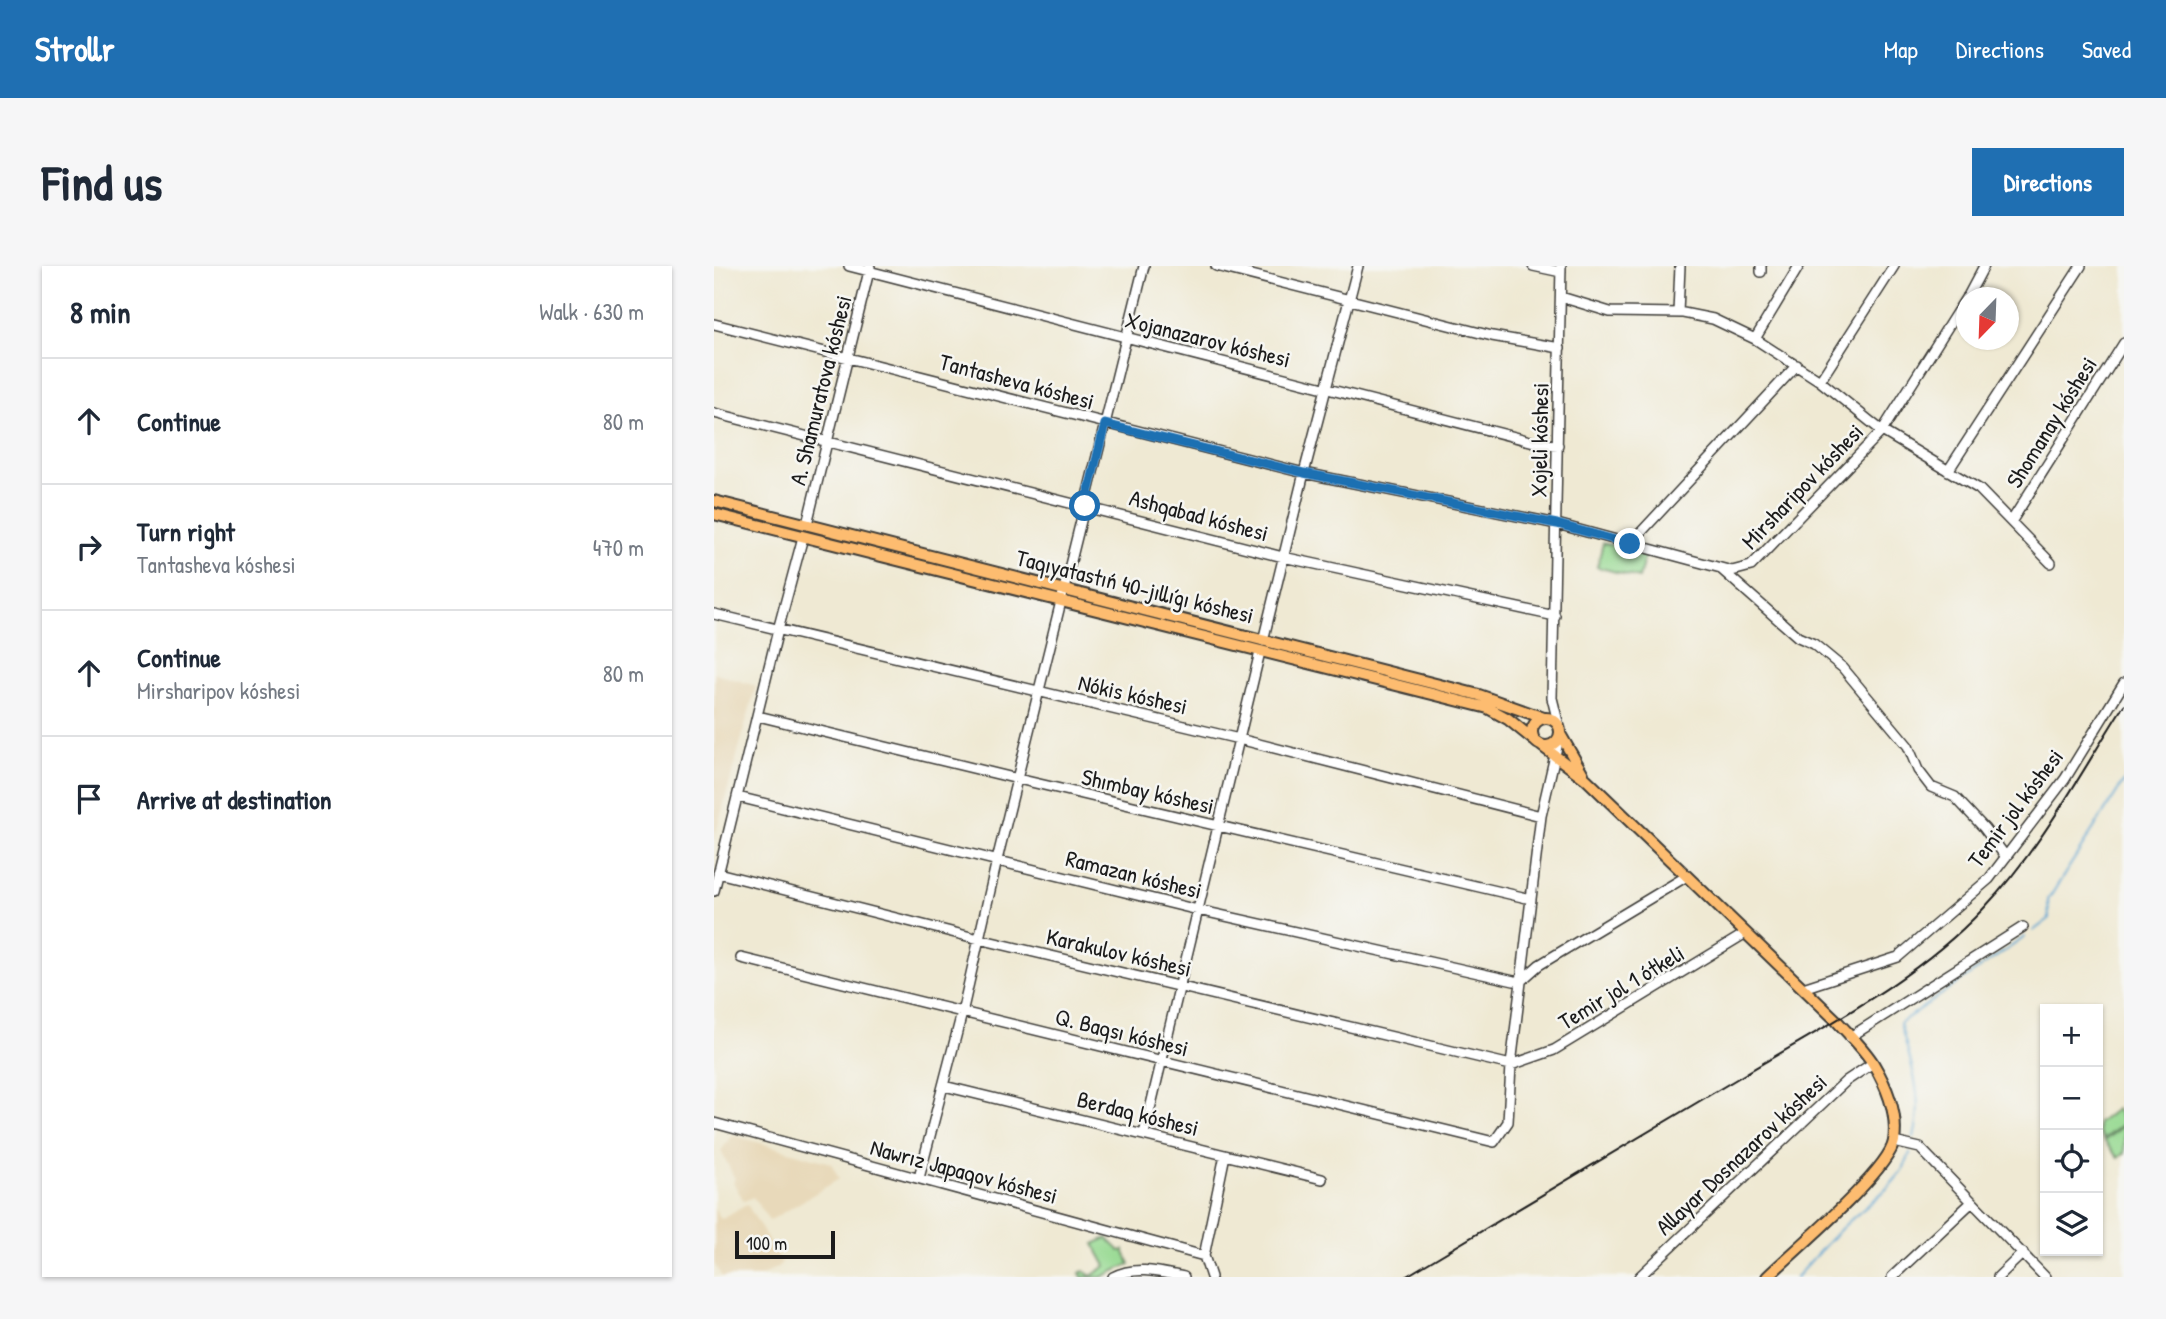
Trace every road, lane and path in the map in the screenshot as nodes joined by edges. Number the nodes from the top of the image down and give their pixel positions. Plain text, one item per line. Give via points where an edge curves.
1 (849, 266) edge
2 (1144, 266) edge
3 (1216, 266) edge
4 (1358, 266) edge
5 (1533, 266) edge
6 (1680, 266) edge
7 (1799, 266) edge
8 (1894, 266) edge
9 (2081, 266) edge
10 (1984, 268) edge
11 (870, 269) edge
12 (1561, 269) edge
13 (1973, 287) edge
14 (1561, 298) junction
15 (1350, 300) junction
16 (1678, 313) junction
17 (1956, 315) edge
18 (714, 324) edge
19 (1126, 338) junction
20 (1755, 340) junction
21 (2124, 343) edge
22 (1560, 348) junction
23 (848, 357) junction
24 (1797, 365) junction
25 (1820, 380) junction
26 (1325, 389) junction
27 (714, 413) edge
28 (1105, 424) junction
29 (1882, 430) junction
30 (827, 441) junction
31 (1558, 445) junction
32 (1948, 471) junction
33 (1304, 473) junction
34 (714, 501) edge
35 (1085, 506) junction
36 (714, 514) edge
37 (2011, 522) junction
38 (807, 524) junction
39 (1557, 524) junction
40 (803, 537) junction
41 (1630, 544) junction
42 (1283, 557) junction
43 (2051, 563) dead end
44 (1720, 568) junction
45 (1064, 590) junction
46 (1061, 603) junction
47 (714, 614) edge
48 (1555, 616) junction
49 (778, 630) junction
50 (1261, 647) junction
51 (2124, 683) edge
52 (1040, 692) junction
53 (1552, 698) junction
54 (758, 716) junction
55 (1544, 718) junction
56 (1559, 733) junction
57 (1239, 739) junction
58 (1538, 743) junction
59 (1555, 755) junction
60 (1017, 779) junction
61 (1586, 779) junction
62 (738, 797) junction
63 (1541, 816) junction
64 (1218, 827) junction
65 (2006, 858) junction
66 (997, 859) junction
67 (718, 873) junction
68 (1687, 876) junction
69 (714, 891) edge
70 (1531, 899) junction
71 (1198, 910) junction
72 (2023, 927) dead end
73 (1746, 933) junction
74 (979, 939) junction
75 (741, 958) dead end
76 (1522, 980) junction
77 (1180, 986) junction
78 (1803, 988) junction
79 (962, 1013) junction
80 (1850, 1037) junction
81 (1161, 1061) junction
82 (1873, 1063) junction
83 (1511, 1065) junction
84 (944, 1086) junction
85 (714, 1123) edge
86 (1144, 1134) junction
87 (1894, 1142) junction
88 (1225, 1155) junction
89 (919, 1178) junction
90 (1322, 1179) dead end
91 (1972, 1202) junction
92 (2022, 1253) junction
93 (1204, 1256) junction
94 (1112, 1277) edge
95 (1184, 1277) edge
96 (1211, 1277) edge
97 (1639, 1277) edge
98 (1767, 1277) edge
99 (1892, 1277) edge
100 (1998, 1277) edge
101 (2045, 1277) edge

1 - 11 street, Xojanazarov kóshesi
2 - 19 street
3 - 15 street
4 - 15 street
5 - 12 street
6 - 16 street
7 - 20 street
8 - 25 street
9 - 32 street
10 - 13 street, Mirsharipov kóshesi
11 - 19 street, Xojanazarov kóshesi
11 - 23 street, A. Shamuratova kóshesi
12 - 14 street, Xojeli kóshesi
14 - 16 street via 1610,312
14 - 22 street, Xojeli kóshesi
15 - 22 street
15 - 26 street
16 - 20 street via 1713,319
17 - 29 street, Mirsharipov kóshesi
18 - 23 street, Tantasheva kóshesi
19 - 26 street, Xojanazarov kóshesi
19 - 28 street
20 - 24 street
21 - 37 street, Shomanay kóshesi
22 - 31 street, Xojeli kóshesi
23 - 28 street, Tantasheva kóshesi
23 - 30 street, A. Shamuratova kóshesi
24 - 25 street
24 - 41 street
25 - 29 street
26 - 31 street, Xojanazarov kóshesi
26 - 33 street
27 - 30 street, Ashqabad kóshesi
28 - 33 street, Tantasheva kóshesi
28 - 35 street
29 - 32 street
29 - 44 street, Mirsharipov kóshesi via 1751,566 1732,571
30 - 35 street, Ashqabad kóshesi
30 - 38 street, A. Shamuratova kóshesi
31 - 39 street, Xojeli kóshesi
32 - 37 street via 1979,489
33 - 39 street, Tantasheva kóshesi
33 - 42 street
34 - 38 main road, Taqıyatastıń 40-jıllıǵı kóshesi
35 - 42 street, Ashqabad kóshesi
35 - 45 street
36 - 40 main road, Taqıyatastıń 40-jıllıǵı kóshesi
37 - 43 street
38 - 45 main road, Taqıyatastıń 40-jıllıǵı kóshesi
39 - 41 street, Mirsharipov kóshesi
39 - 48 street, Xojeli kóshesi
40 - 46 main road, Taqıyatastıń 40-jıllıǵı kóshesi
40 - 49 street
41 - 44 street, Mirsharipov kóshesi
42 - 48 street, Ashqabad kóshesi
42 - 50 street
44 - 65 street via 1798,637 1843,668 1908,746 1931,787 1955,797
45 - 46 street
45 - 50 main road, Taqıyatastıń 40-jıllıǵı kóshesi
46 - 50 main road, Taqıyatastıń 40-jıllıǵı kóshesi
46 - 52 street
47 - 49 street, Nókis kóshesi
48 - 53 street, Xojeli kóshesi
49 - 52 street, Nókis kóshesi
49 - 54 street
50 - 55 main road, Taqıyatastıń 40-jıllıǵı kóshesi via 1479,695
50 - 57 street
50 - 58 main road, Taqıyatastıń 40-jıllıǵı kóshesi via 1488,708
51 - 65 street, Temir jol kóshesi via 2065,779
52 - 57 street, Nókis kóshesi
52 - 60 street
53 - 55 street
53 - 56 street
54 - 60 street, Shımbay kóshesi
54 - 62 street
55 - 56 main road via 1553,720
55 - 58 main road via 1533,727
56 - 58 main road via 1553,744
56 - 59 street
56 - 61 main road
57 - 63 street, Nókis kóshesi
57 - 64 street
58 - 59 main road, Taqıyatastıń 40-jıllıǵı kóshesi
59 - 61 main road, Taqıyatastıń 40-jıllıǵı kóshesi
59 - 63 street
60 - 64 street, Shımbay kóshesi
60 - 66 street
61 - 68 main road
62 - 66 street, Ramazan kóshesi
62 - 67 street
63 - 70 street
64 - 70 street, Shımbay kóshesi
64 - 71 street
65 - 78 street, Temir jol kóshesi via 1989,879 1898,957
66 - 71 street, Ramazan kóshesi
66 - 74 street
67 - 69 street
67 - 74 street, Karakulov kóshesi
68 - 73 main road
68 - 76 street via 1539,965
70 - 76 street
71 - 76 street, Ramazan kóshesi
71 - 77 street
72 - 80 street
73 - 78 main road
73 - 83 street, Temir jol 1 ótkeli via 1554,1050
74 - 77 street, Karakulov kóshesi
74 - 79 street
75 - 79 street, Q. Baqsı kóshesi
76 - 83 street
77 - 81 street
77 - 83 street, Karakulov kóshesi
78 - 80 main road
79 - 81 street, Q. Baqsı kóshesi
79 - 84 street
80 - 82 main road
81 - 83 street, Q. Baqsı kóshesi via 1494,1142 1508,1122
81 - 86 street
82 - 87 main road via 1887,1091
82 - 97 street, Allayar Dosnazarov kóshesi via 1846,1082
84 - 86 street, Berdaq kóshesi
84 - 89 street
85 - 89 street, Nawrız Japaqov kóshesi
86 - 88 street, Berdaq kóshesi
87 - 91 street via 1920,1148
87 - 98 main road via 1878,1171
88 - 90 street, Berdaq kóshesi
88 - 93 street
89 - 93 street, Nawrız Japaqov kóshesi
91 - 92 street
91 - 99 street
92 - 100 street
92 - 101 street
93 - 96 street
94 - 95 street via 1128,1270

